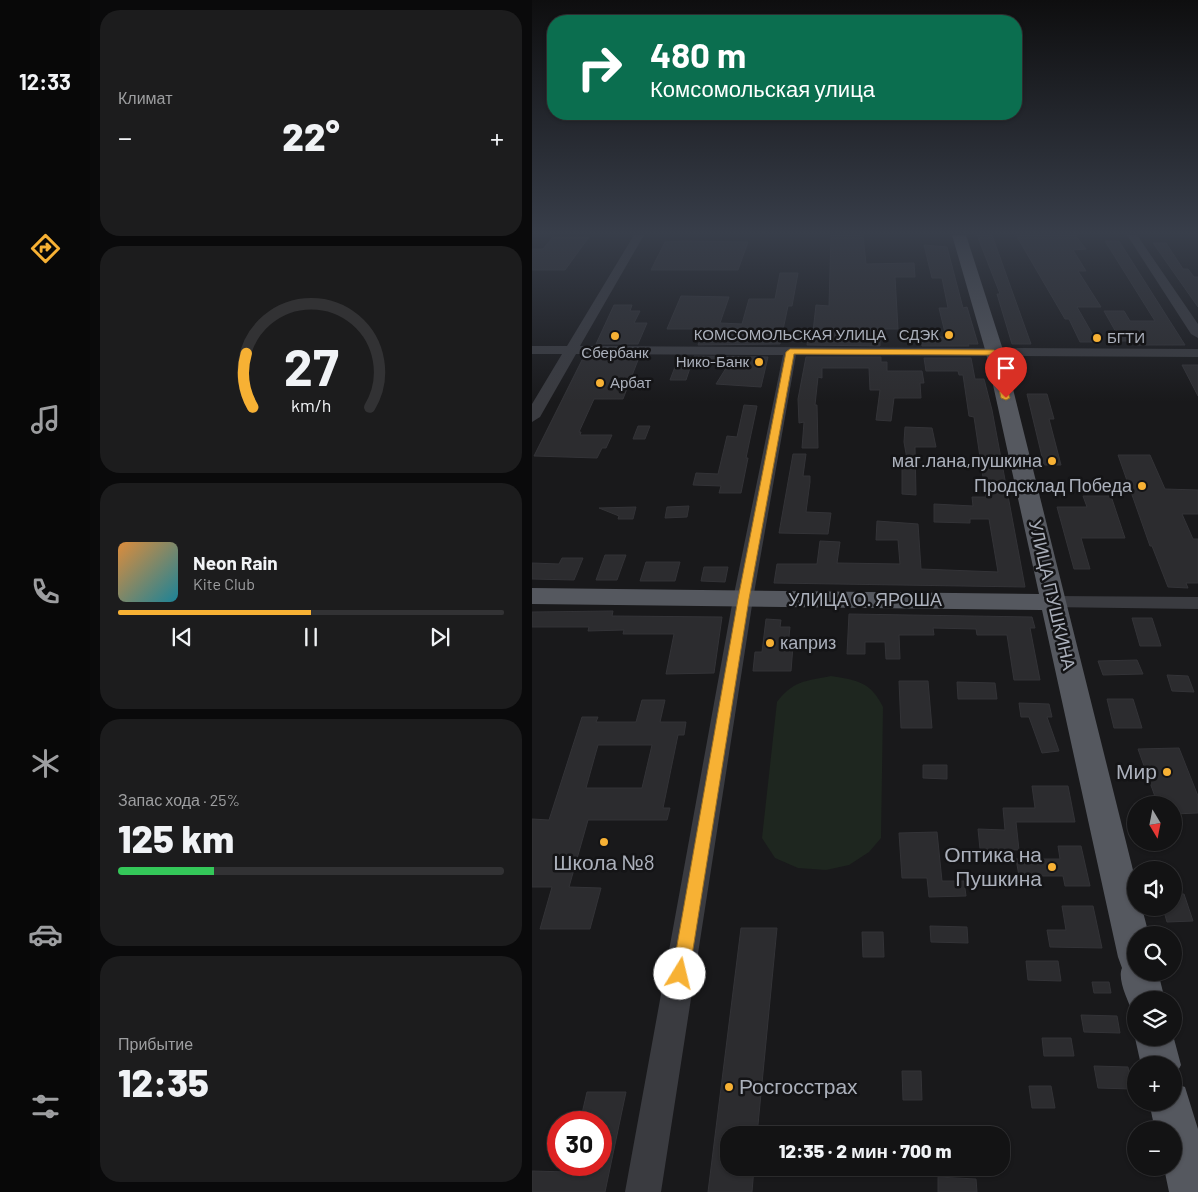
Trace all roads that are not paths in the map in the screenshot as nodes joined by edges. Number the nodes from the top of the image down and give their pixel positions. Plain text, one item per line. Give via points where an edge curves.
1 (606, 291) edge
2 (975, 291) edge
3 (1169, 291) edge
4 (1198, 334) edge
5 (532, 350) edge
6 (570, 350) junction
7 (790, 352) junction
8 (994, 353) junction
9 (1198, 353) edge
10 (532, 417) edge
11 (532, 596) edge
12 (743, 599) junction
13 (1054, 602) junction
14 (1198, 603) edge
15 (1129, 926) edge
16 (1172, 1111) edge
17 (643, 1192) edge
18 (1191, 1192) edge

1 - 6 street
2 - 8 main road, УЛИЦА ПУШКИНА
3 - 4 street
5 - 6 street, КОМСОМОЛЬСКАЯ УЛИЦА
6 - 7 street, КОМСОМОЛЬСКАЯ УЛИЦА
6 - 10 street
7 - 8 street, КОМСОМОЛЬСКАЯ УЛИЦА
7 - 12 street
8 - 9 street, КОМСОМОЛЬСКАЯ УЛИЦА
8 - 13 main road, УЛИЦА ПУШКИНА
11 - 12 main road, УЛИЦА О. ЯРОША
12 - 13 main road, УЛИЦА О. ЯРОША
12 - 17 street
13 - 14 street, УЛИЦА О. ЯРОША
13 - 15 main road, УЛИЦА ПУШКИНА
16 - 18 main road

